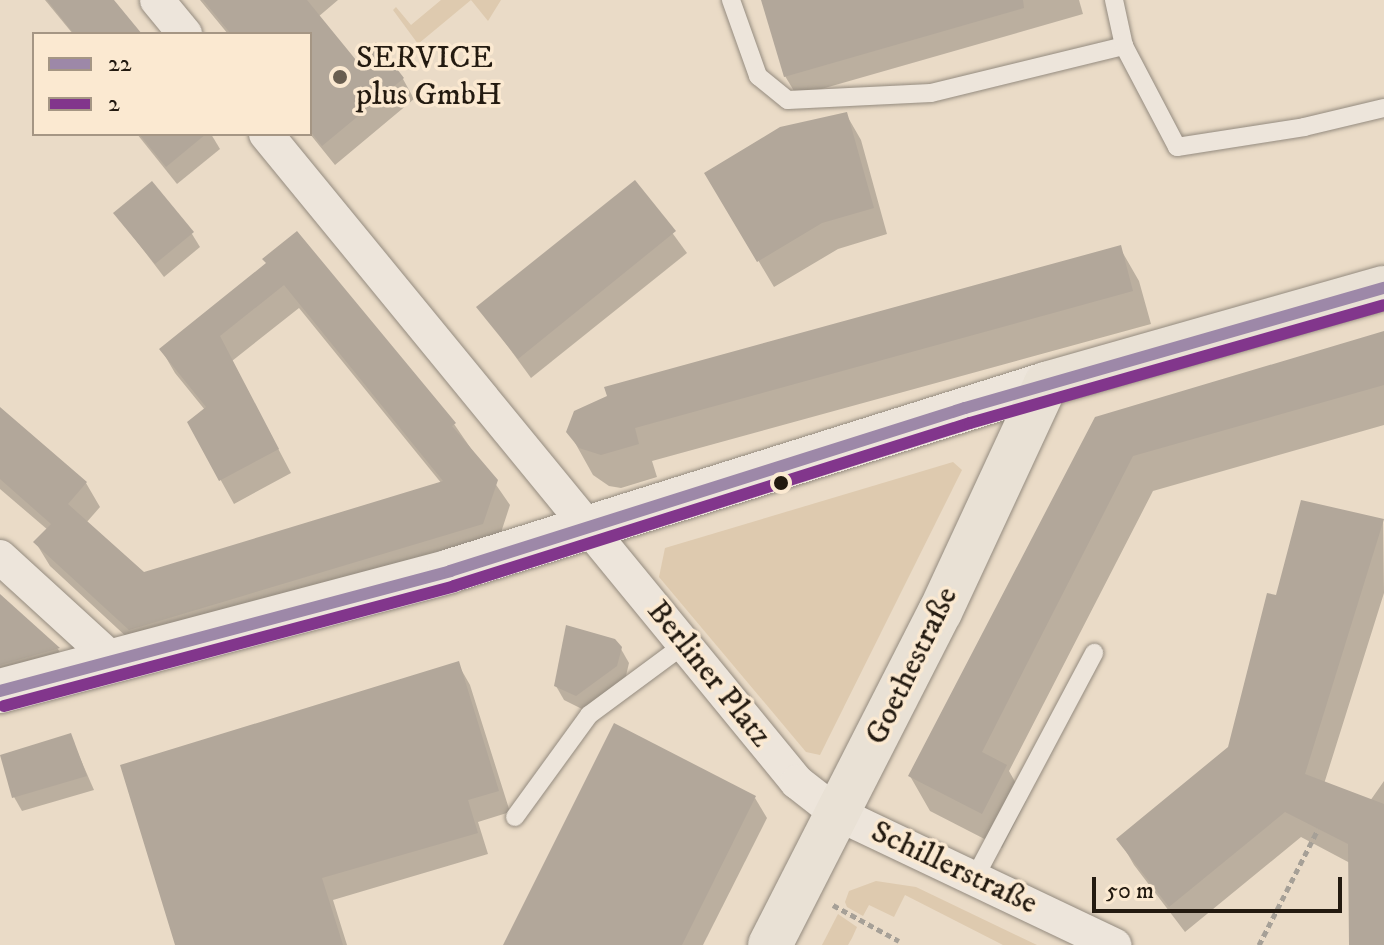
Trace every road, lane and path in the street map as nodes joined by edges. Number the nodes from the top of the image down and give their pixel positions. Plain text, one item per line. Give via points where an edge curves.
1 (157, 0) edge
2 (731, 0) edge
3 (1114, 0) edge
4 (183, 32) edge
5 (1124, 46) junction
6 (1384, 108) edge
7 (268, 136) edge
8 (1384, 288) edge
9 (1046, 384) junction
10 (589, 525) junction
11 (0, 557) edge
12 (685, 644) junction
13 (1094, 653) dead end
14 (115, 662) junction
15 (0, 691) edge
16 (838, 814) junction
17 (515, 817) dead end
18 (1318, 829) dead end
19 (975, 877) junction
20 (799, 888) junction
21 (899, 941) dead end
22 (770, 945) edge
23 (1114, 945) edge
24 (1259, 945) edge

1 - 4 street
2 - 5 lane via 758,76 788,100 931,93
3 - 5 lane
5 - 6 lane via 1177,147
7 - 10 street, Berliner Platz
8 - 9 main road
9 - 10 street
9 - 16 main road, Goethestraße
10 - 12 street, Berliner Platz
10 - 14 street via 450,571
11 - 14 street
12 - 16 street, Berliner Platz via 797,782
12 - 17 lane via 589,715
13 - 19 lane
14 - 15 street
16 - 19 street, Schillerstraße
16 - 20 main road, Goethestraße
18 - 24 path
19 - 23 street, Schillerstraße
20 - 21 path
20 - 22 main road, Goethestraße

